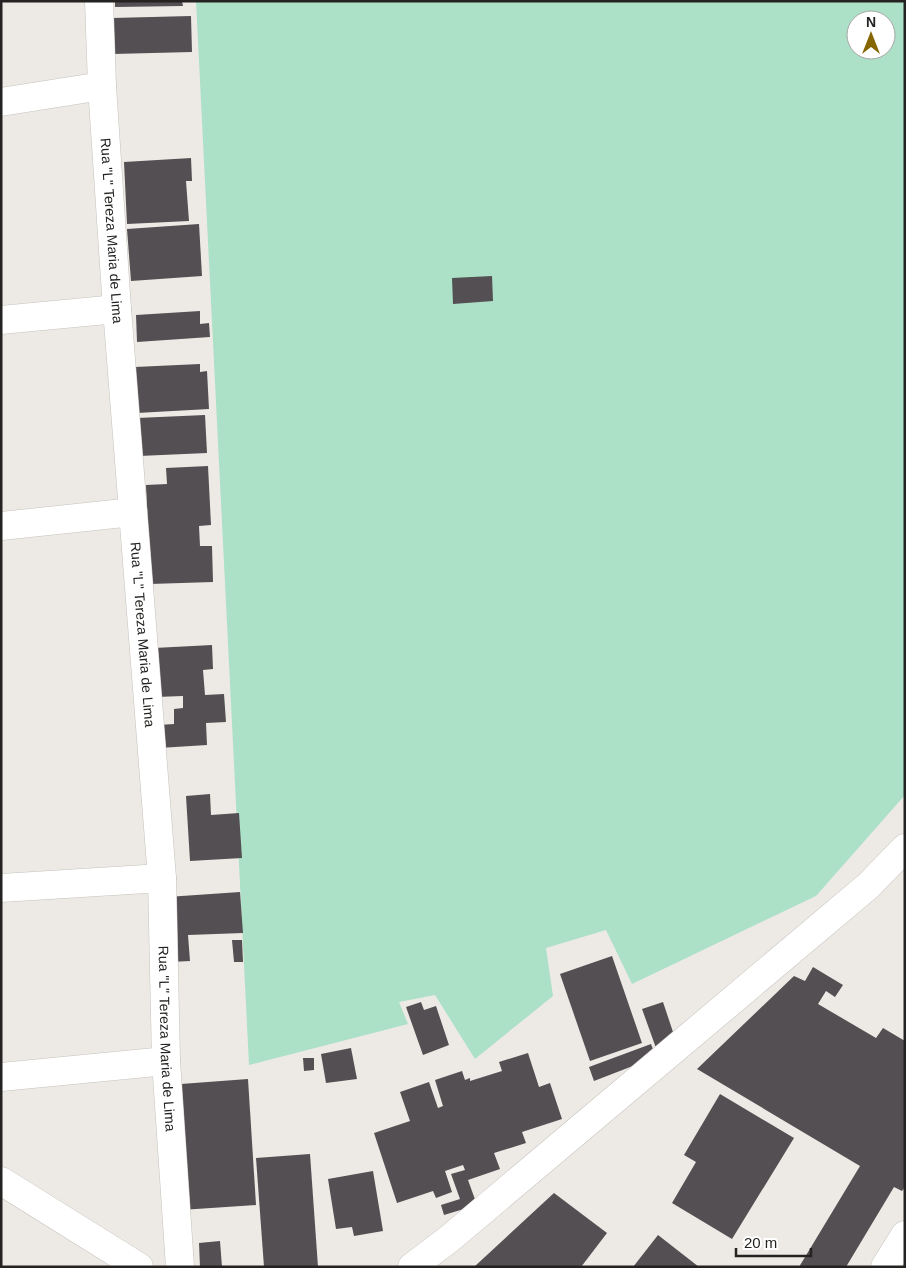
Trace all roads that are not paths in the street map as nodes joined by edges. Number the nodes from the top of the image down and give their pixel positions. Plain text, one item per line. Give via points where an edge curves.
1 (98, 1) edge
2 (102, 86) junction
3 (1, 102) edge
4 (117, 309) junction
5 (1, 320) edge
6 (133, 512) junction
7 (1, 526) edge
8 (905, 848) edge
9 (162, 878) junction
10 (1, 888) edge
11 (166, 1061) junction
12 (1, 1077) edge
13 (1, 1181) edge
14 (905, 1235) edge
15 (139, 1267) edge
16 (180, 1267) edge
17 (412, 1267) edge
18 (885, 1267) edge

1 - 2 street, Rua "L" Tereza Maria de Lima
2 - 3 street
2 - 4 street, Rua "L" Tereza Maria de Lima
4 - 5 street
4 - 6 street, Rua "L" Tereza Maria de Lima
6 - 7 street
6 - 9 street, Rua "L" Tereza Maria de Lima
8 - 17 street via 868,886
9 - 10 street
9 - 11 street, Rua "L" Tereza Maria de Lima
11 - 12 street
11 - 16 street, Rua "L" Tereza Maria de Lima
13 - 15 street
14 - 18 street

